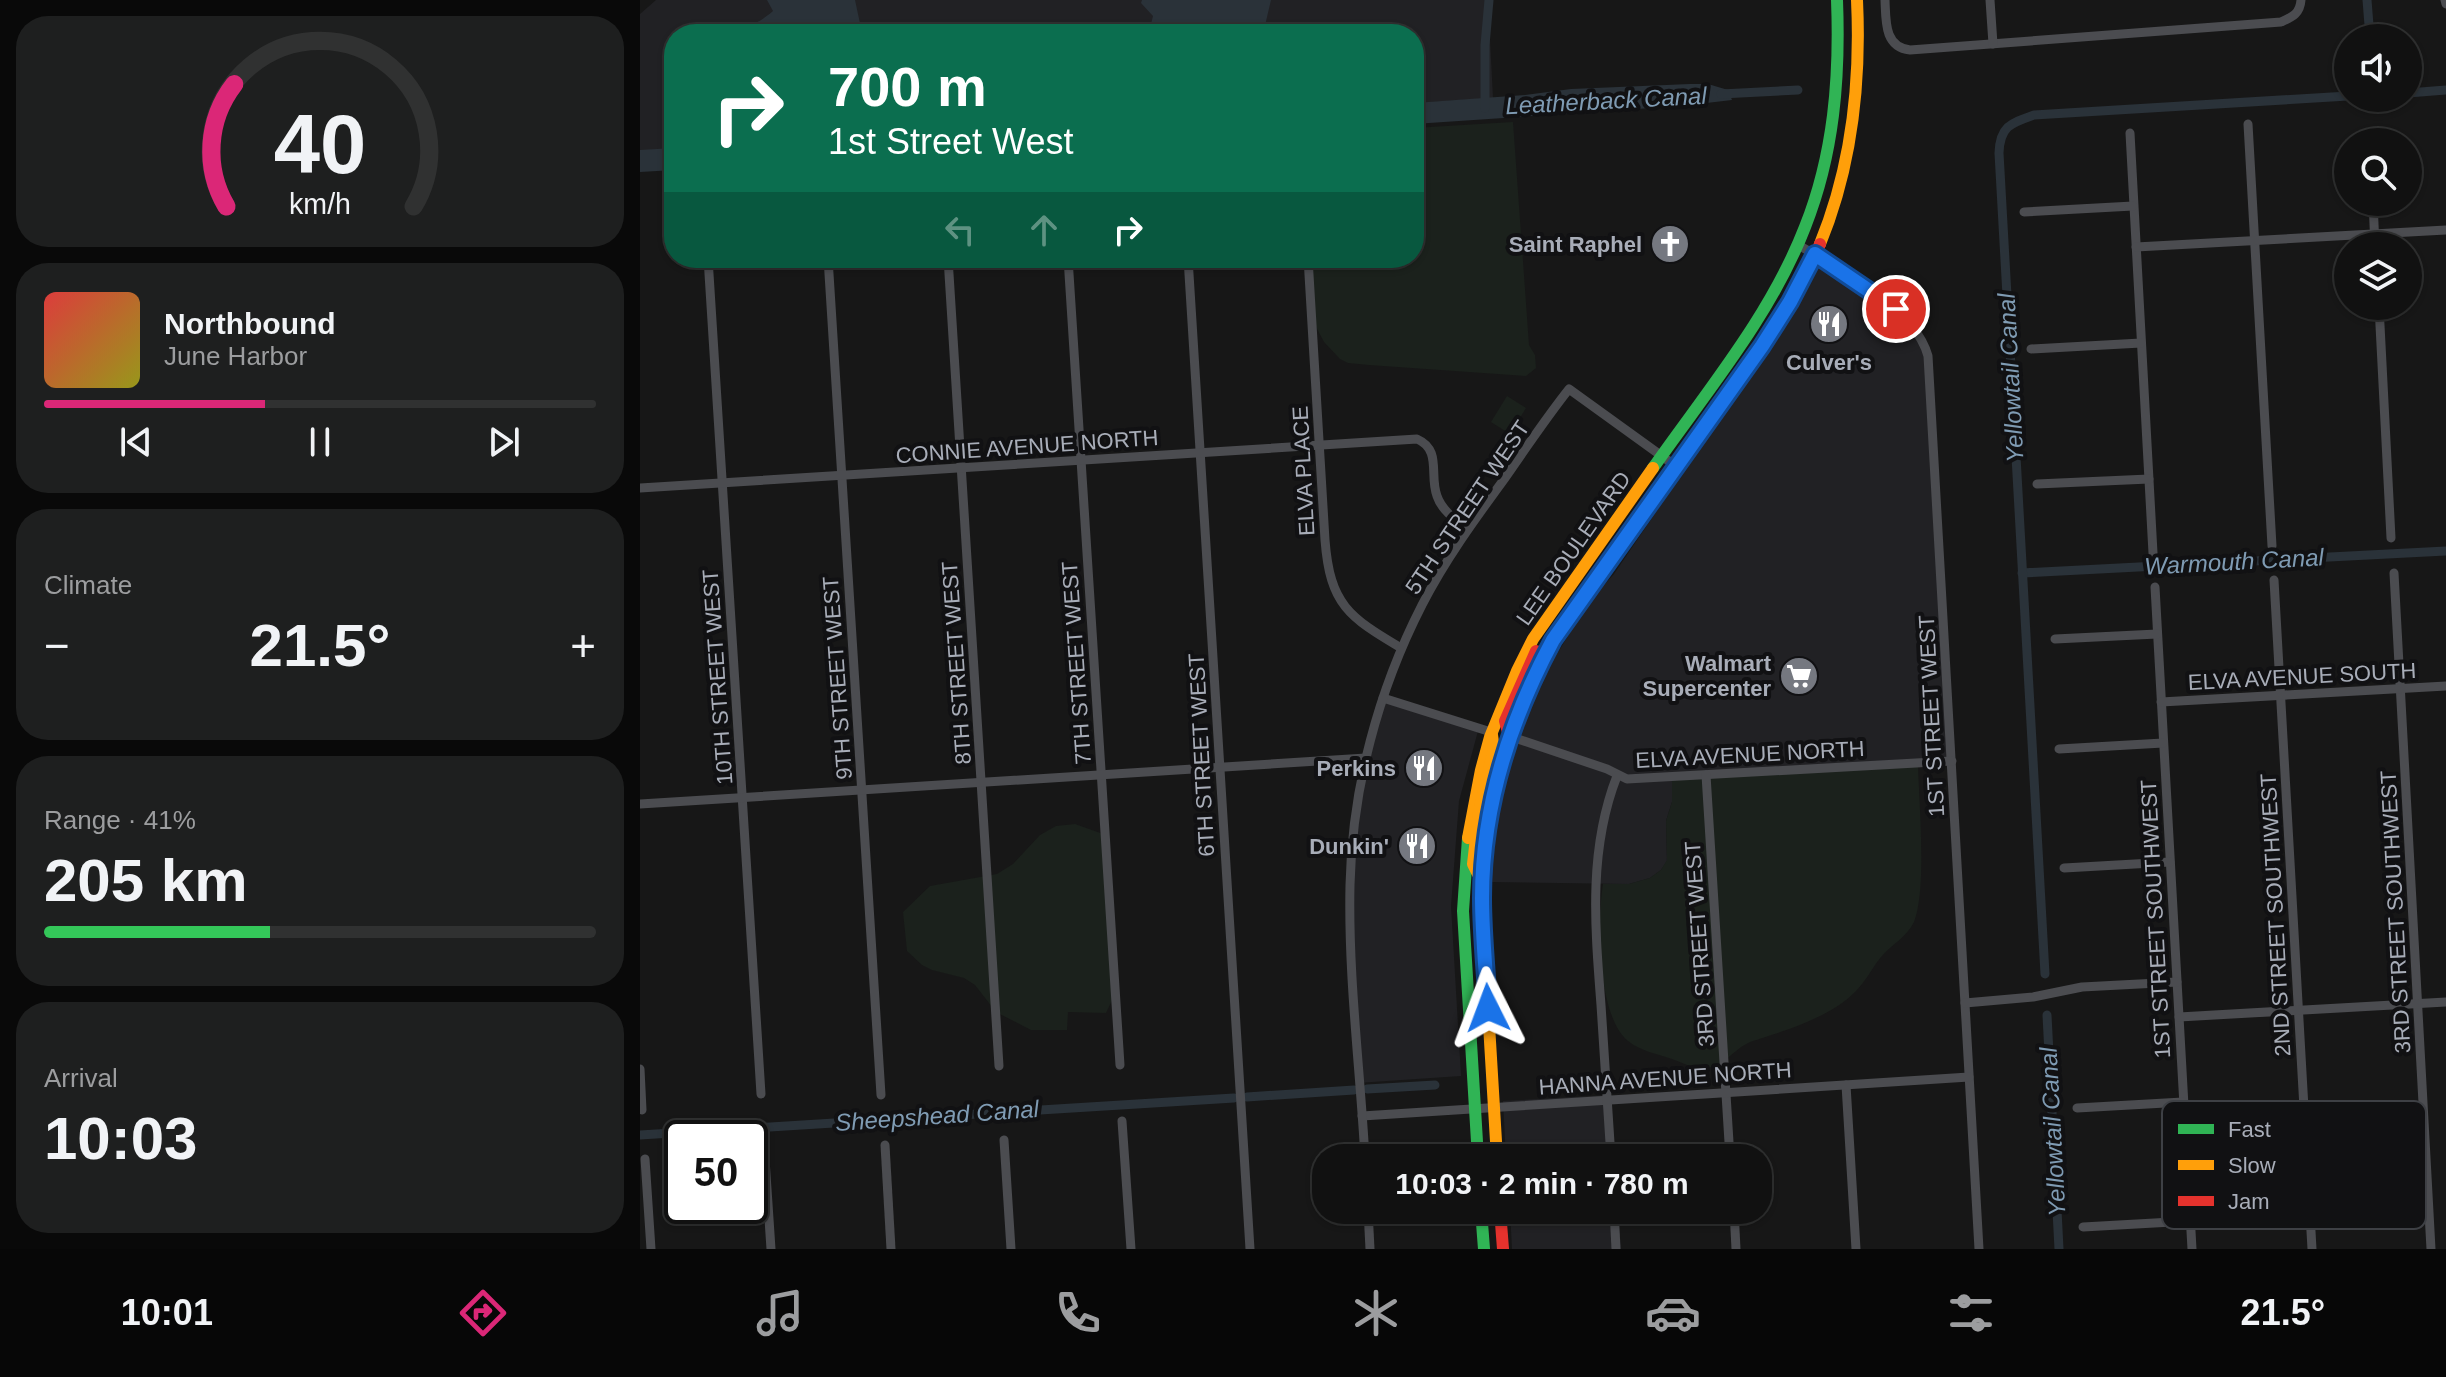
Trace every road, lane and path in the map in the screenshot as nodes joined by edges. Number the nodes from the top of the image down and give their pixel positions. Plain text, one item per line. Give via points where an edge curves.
1 (1837, 0) edge
2 (1885, 0) edge
3 (1990, 0) edge
4 (2301, 0) edge
5 (1856, 2) edge
6 (1993, 44) junction
7 (2248, 124) dead end
8 (2130, 133) dead end
9 (2133, 206) junction
10 (2024, 212) dead end
11 (2446, 230) edge
12 (2410, 232) edge
13 (2334, 236) edge
14 (2255, 240) junction
15 (1798, 245) junction
16 (2136, 247) junction
17 (1815, 254) junction
18 (709, 268) edge
19 (829, 268) edge
20 (949, 268) edge
21 (1069, 268) edge
22 (1189, 268) edge
23 (1309, 268) edge
24 (2380, 320) edge
25 (2141, 343) junction
26 (2031, 349) dead end
27 (1321, 445) junction
28 (1200, 453) junction
29 (1662, 455) junction
30 (1081, 461) junction
31 (1677, 467) junction
32 (962, 468) junction
33 (842, 476) junction
34 (2149, 479) junction
35 (723, 483) junction
36 (2037, 484) dead end
37 (640, 488) edge
38 (1468, 529) junction
39 (2391, 538) dead end
40 (2272, 546) dead end
41 (2153, 553) dead end
42 (2394, 573) dead end
43 (2274, 580) dead end
44 (2155, 587) dead end
45 (1564, 595) junction
46 (2157, 634) junction
47 (2055, 639) dead end
48 (1401, 648) junction
49 (2446, 686) edge
50 (2400, 689) junction
51 (2280, 695) junction
52 (1383, 698) junction
53 (2161, 702) junction
54 (1491, 732) junction
55 (1509, 736) junction
56 (2163, 743) junction
57 (2059, 749) dead end
58 (1366, 758) junction
59 (1952, 761) junction
60 (1220, 768) junction
61 (1706, 775) junction
62 (1101, 776) junction
63 (1617, 776) junction
64 (981, 783) junction
65 (862, 791) junction
66 (743, 798) junction
67 (640, 804) edge
68 (2170, 862) junction
69 (2064, 868) dead end
70 (1482, 882) junction
71 (2177, 982) junction
72 (2446, 1002) edge
73 (1965, 1003) junction
74 (2419, 1004) junction
75 (2298, 1010) junction
76 (2179, 1017) junction
77 (1120, 1065) dead end
78 (999, 1066) dead end
79 (640, 1069) edge
80 (1969, 1077) junction
81 (1846, 1085) junction
82 (1726, 1092) junction
83 (761, 1094) dead end
84 (881, 1095) dead end
85 (1607, 1100) junction
86 (2183, 1101) edge
87 (2303, 1101) edge
88 (2424, 1101) edge
89 (2162, 1103) edge
90 (1494, 1107) junction
91 (1475, 1108) junction
92 (2077, 1108) dead end
93 (642, 1110) dead end
94 (1362, 1116) junction
95 (1122, 1121) dead end
96 (1004, 1140) dead end
97 (1364, 1144) edge
98 (1477, 1144) edge
99 (1496, 1144) edge
100 (1610, 1144) edge
101 (1729, 1144) edge
102 (885, 1145) dead end
103 (2426, 1147) edge
104 (645, 1159) dead end
105 (768, 1204) edge
106 (2162, 1223) edge
107 (1369, 1224) edge
108 (1482, 1224) edge
109 (1501, 1224) edge
110 (1615, 1224) edge
111 (1735, 1224) edge
112 (2083, 1227) dead end
113 (2191, 1229) edge
114 (2311, 1229) edge
115 (651, 1249) edge
116 (771, 1249) edge
117 (891, 1249) edge
118 (1011, 1249) edge
119 (1131, 1249) edge
120 (1250, 1249) edge
121 (1370, 1249) edge
122 (1484, 1249) edge
123 (1503, 1249) edge
124 (1616, 1249) edge
125 (1736, 1249) edge
126 (1856, 1249) edge
127 (1979, 1249) edge
128 (2192, 1249) edge
129 (2312, 1249) edge
130 (2431, 1249) edge

1 - 15 main road, LEE BOULEVARD via 1836,113 1824,172
2 - 6 street via 1888,32 1901,49
3 - 6 street
4 - 6 street via 2294,16 2281,22
5 - 17 main road, LEE BOULEVARD via 1854,123
7 - 14 street
8 - 9 street
9 - 10 street
9 - 16 street
11 - 12 street
13 - 14 street
14 - 16 street
14 - 40 street
15 - 17 street, 1ST STREET WEST
15 - 29 main road, LEE BOULEVARD via 1771,297
16 - 25 street
17 - 31 main road, LEE BOULEVARD via 1762,346
17 - 59 street, 1ST STREET WEST via 1906,317 1928,356
18 - 35 street, 10TH STREET WEST
19 - 33 street, 9TH STREET WEST
20 - 32 street, 8TH STREET WEST
21 - 30 street, 7TH STREET WEST
22 - 28 street, 6TH STREET WEST
23 - 27 street, ELVA PLACE
24 - 39 street
25 - 26 street
25 - 34 street
27 - 28 street, CONNIE AVENUE NORTH
27 - 38 street, CONNIE AVENUE NORTH via 1417,439 1427,444 1437,496
27 - 48 street, ELVA PLACE via 1326,554 1334,590 1359,622
28 - 30 street, CONNIE AVENUE NORTH
28 - 60 street, 6TH STREET WEST
29 - 31 street, 5TH STREET WEST
29 - 38 street, 5TH STREET WEST via 1569,389
29 - 45 main road, LEE BOULEVARD
30 - 32 street, CONNIE AVENUE NORTH
30 - 62 street, 7TH STREET WEST
31 - 55 main road, LEE BOULEVARD via 1553,640
32 - 33 street, CONNIE AVENUE NORTH
32 - 64 street, 8TH STREET WEST
33 - 35 street, CONNIE AVENUE NORTH
33 - 65 street, 9TH STREET WEST
34 - 36 street
34 - 41 street
35 - 37 street, CONNIE AVENUE NORTH
35 - 66 street, 10TH STREET WEST
38 - 48 street, 5TH STREET WEST
42 - 50 street, 3RD STREET SOUTHWEST
43 - 51 street, 2ND STREET SOUTHWEST
44 - 46 street, 1ST STREET SOUTHWEST
45 - 54 main road, LEE BOULEVARD via 1520,662
45 - 55 main road via 1505,721
46 - 47 street
46 - 53 street, 1ST STREET SOUTHWEST
48 - 52 street, 5TH STREET WEST
49 - 50 street, ELVA AVENUE SOUTH
50 - 51 street, ELVA AVENUE SOUTH
50 - 74 street, 3RD STREET SOUTHWEST
51 - 53 street, ELVA AVENUE SOUTH
51 - 75 street, 2ND STREET SOUTHWEST
52 - 54 street
52 - 58 street, 5TH STREET WEST
53 - 56 street, 1ST STREET SOUTHWEST
54 - 70 main road via 1494,749 1473,864
54 - 91 main road, LEE BOULEVARD via 1471,806 1463,879
55 - 63 street, ELVA AVENUE NORTH
55 - 70 main road, LEE BOULEVARD via 1490,810
56 - 57 street
56 - 68 street, 1ST STREET SOUTHWEST
58 - 60 street
58 - 94 street, 5TH STREET WEST via 1350,883
59 - 61 street, ELVA AVENUE NORTH
59 - 73 street, 1ST STREET WEST
60 - 62 street
60 - 120 street, 6TH STREET WEST
61 - 63 street, ELVA AVENUE NORTH
61 - 82 street, 3RD STREET WEST
62 - 64 street
62 - 77 street, 7TH STREET WEST
63 - 85 street via 1600,836 1595,884
64 - 65 street
64 - 78 street, 8TH STREET WEST
65 - 66 street
65 - 84 street, 9TH STREET WEST
66 - 67 street
66 - 83 street, 10TH STREET WEST
68 - 69 street
68 - 71 street, 1ST STREET SOUTHWEST
70 - 90 main road, LEE BOULEVARD
71 - 73 street via 2082,987
71 - 76 street, 1ST STREET SOUTHWEST
72 - 74 street
73 - 80 street, 1ST STREET WEST
74 - 75 street
74 - 88 street, 3RD STREET SOUTHWEST
75 - 76 street
75 - 87 street, 2ND STREET SOUTHWEST
76 - 86 street, 1ST STREET SOUTHWEST
79 - 93 street
80 - 81 street, HANNA AVENUE NORTH
80 - 127 street, 1ST STREET WEST
81 - 82 street, HANNA AVENUE NORTH
81 - 126 street
82 - 85 street, HANNA AVENUE NORTH
82 - 101 street, 3RD STREET WEST
85 - 90 street, HANNA AVENUE NORTH
85 - 100 street
89 - 92 street
90 - 91 street, HANNA AVENUE NORTH
90 - 99 main road, LEE BOULEVARD
91 - 94 street, HANNA AVENUE NORTH
91 - 98 main road, LEE BOULEVARD
94 - 97 street, 5TH STREET WEST
95 - 119 street
96 - 118 street
102 - 117 street
103 - 130 street, 3RD STREET SOUTHWEST
104 - 115 street
105 - 116 street
106 - 112 street
107 - 121 street
108 - 122 main road
109 - 123 main road
110 - 124 street
111 - 125 street
113 - 128 street, 1ST STREET SOUTHWEST
114 - 129 street, 2ND STREET SOUTHWEST

